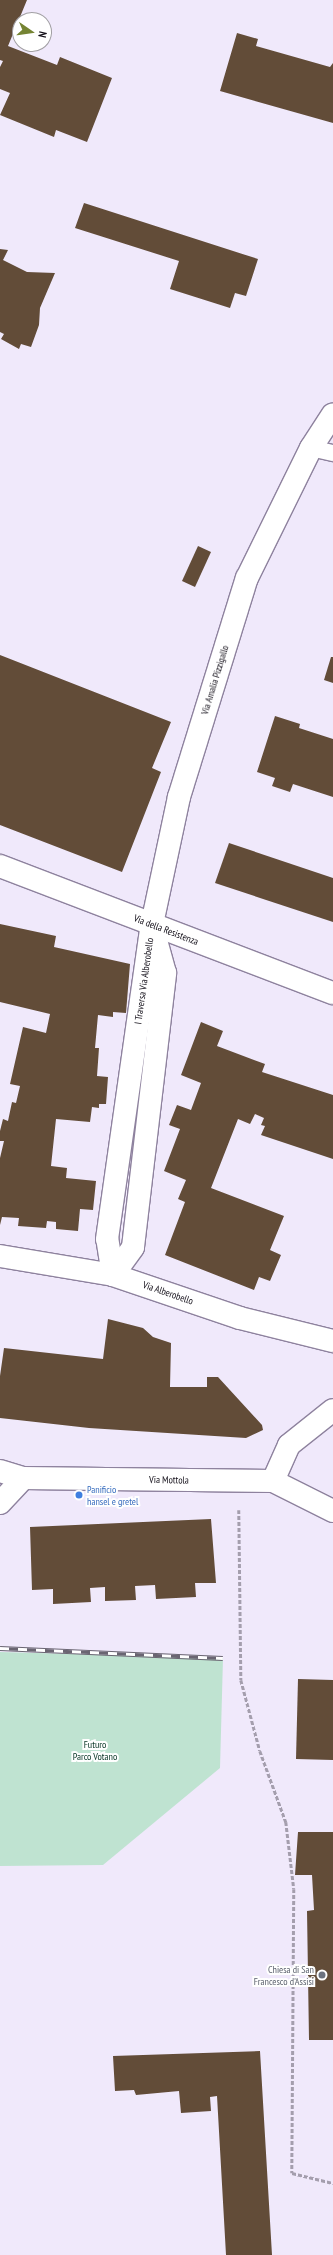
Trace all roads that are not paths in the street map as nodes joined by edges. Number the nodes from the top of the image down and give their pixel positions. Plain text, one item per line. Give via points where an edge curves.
1 (333, 414) edge
2 (311, 448) junction
3 (333, 453) edge
4 (0, 866) edge
5 (152, 924) junction
6 (333, 993) edge
7 (0, 1256) edge
8 (113, 1275) junction
9 (333, 1341) edge
10 (333, 1410) edge
11 (0, 1471) edge
12 (23, 1478) junction
13 (272, 1481) junction
14 (0, 1503) edge
15 (333, 1511) edge

1 - 2 street, Via Amalia Pizzigallo
2 - 3 lane
2 - 5 street, Via Amalia Pizzigallo via 247,578 179,797
4 - 5 street, Via della Resistenza
5 - 6 street, Via della Resistenza
5 - 8 street, I Traversa Via Alberobello via 107,1239
7 - 8 street, Via Alberobello
8 - 9 street, Via Alberobello via 240,1318
10 - 13 street via 289,1445
11 - 12 street, Via Mottola
12 - 13 street, Via Mottola
12 - 14 street
13 - 15 street, Via Mottola

